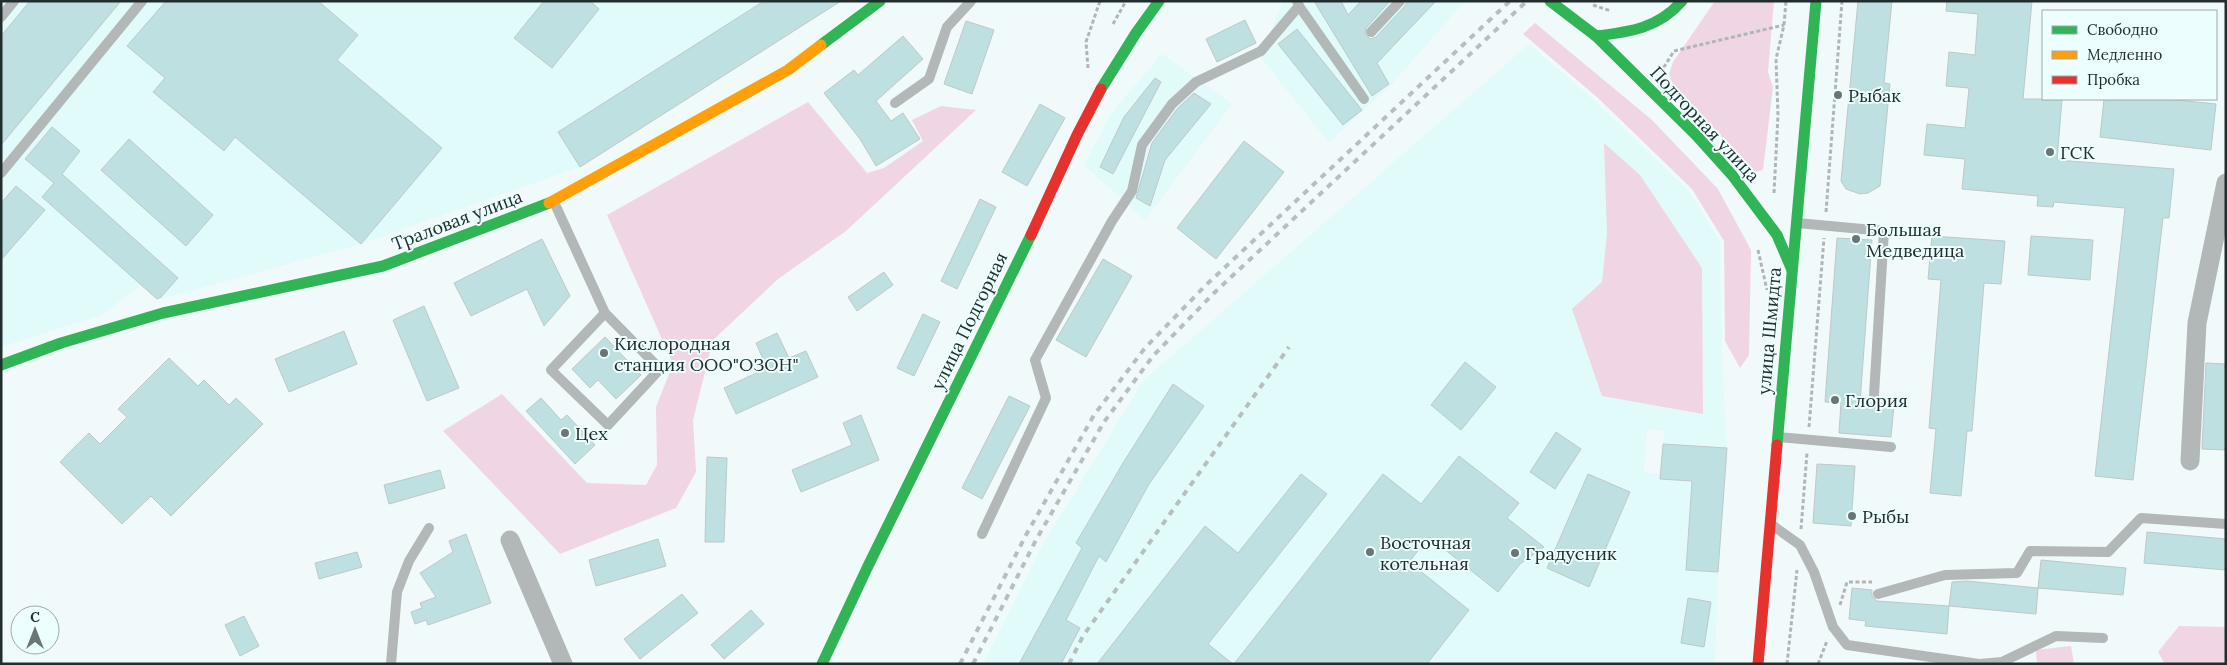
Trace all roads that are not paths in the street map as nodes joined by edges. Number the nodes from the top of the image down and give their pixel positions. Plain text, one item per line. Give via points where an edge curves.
1 (14, 1) edge
2 (142, 1) edge
3 (880, 1) edge
4 (971, 1) edge
5 (1159, 1) edge
6 (1400, 1) edge
7 (1550, 1) edge
8 (1682, 1) edge
9 (1816, 1) edge
10 (1298, 3) edge
11 (1, 17) edge
12 (1371, 32) dead end
13 (1596, 36) junction
14 (1364, 99) dead end
15 (895, 103) dead end
16 (1, 173) edge
17 (2226, 183) edge
18 (554, 201) junction
19 (2224, 211) edge
20 (1796, 222) junction
21 (1792, 270) junction
22 (605, 313) junction
23 (1, 365) edge
24 (1874, 395) dead end
25 (1777, 437) junction
26 (1891, 447) dead end
27 (2190, 461) dead end
28 (1770, 523) junction
29 (2226, 524) edge
30 (429, 528) dead end
31 (982, 534) dead end
32 (510, 540) dead end
33 (1878, 594) dead end
34 (2103, 638) dead end
35 (391, 664) edge
36 (563, 664) edge
37 (822, 664) edge
38 (1758, 664) edge
39 (1979, 664) edge

1 - 11 lane
2 - 16 lane
3 - 18 main road, Траловая улица via 788,70
4 - 15 lane via 947,27 929,79
5 - 37 main road, улица Подгорная via 1123,50 1085,120
6 - 12 lane
7 - 13 main road, Подгорная улица
8 - 13 main road via 1667,18 1653,26
9 - 20 main road, улица Шмидта
10 - 14 lane
10 - 31 lane via 1261,51 1196,82 1172,104 1142,145 1132,191 1035,360 1046,398
13 - 21 main road, Подгорная улица via 1732,175 1777,235
17 - 19 street
18 - 22 lane
18 - 23 main road, Траловая улица via 383,266 163,313 61,343
19 - 27 street via 2197,323
20 - 21 main road, улица Шмидта
20 - 24 lane via 1884,231
21 - 25 main road, улица Шмидта
22 - 22 lane via 551,370 608,424 660,369
25 - 26 lane
25 - 28 main road, улица Шмидта
28 - 38 main road, улица Шмидта
28 - 39 lane via 1800,545 1814,572 1833,626 1847,645
29 - 33 lane via 2142,518 2108,552 2030,551 2018,573 1945,575
30 - 35 lane via 409,561 397,592
32 - 36 street
34 - 39 lane via 2056,636 2002,662

